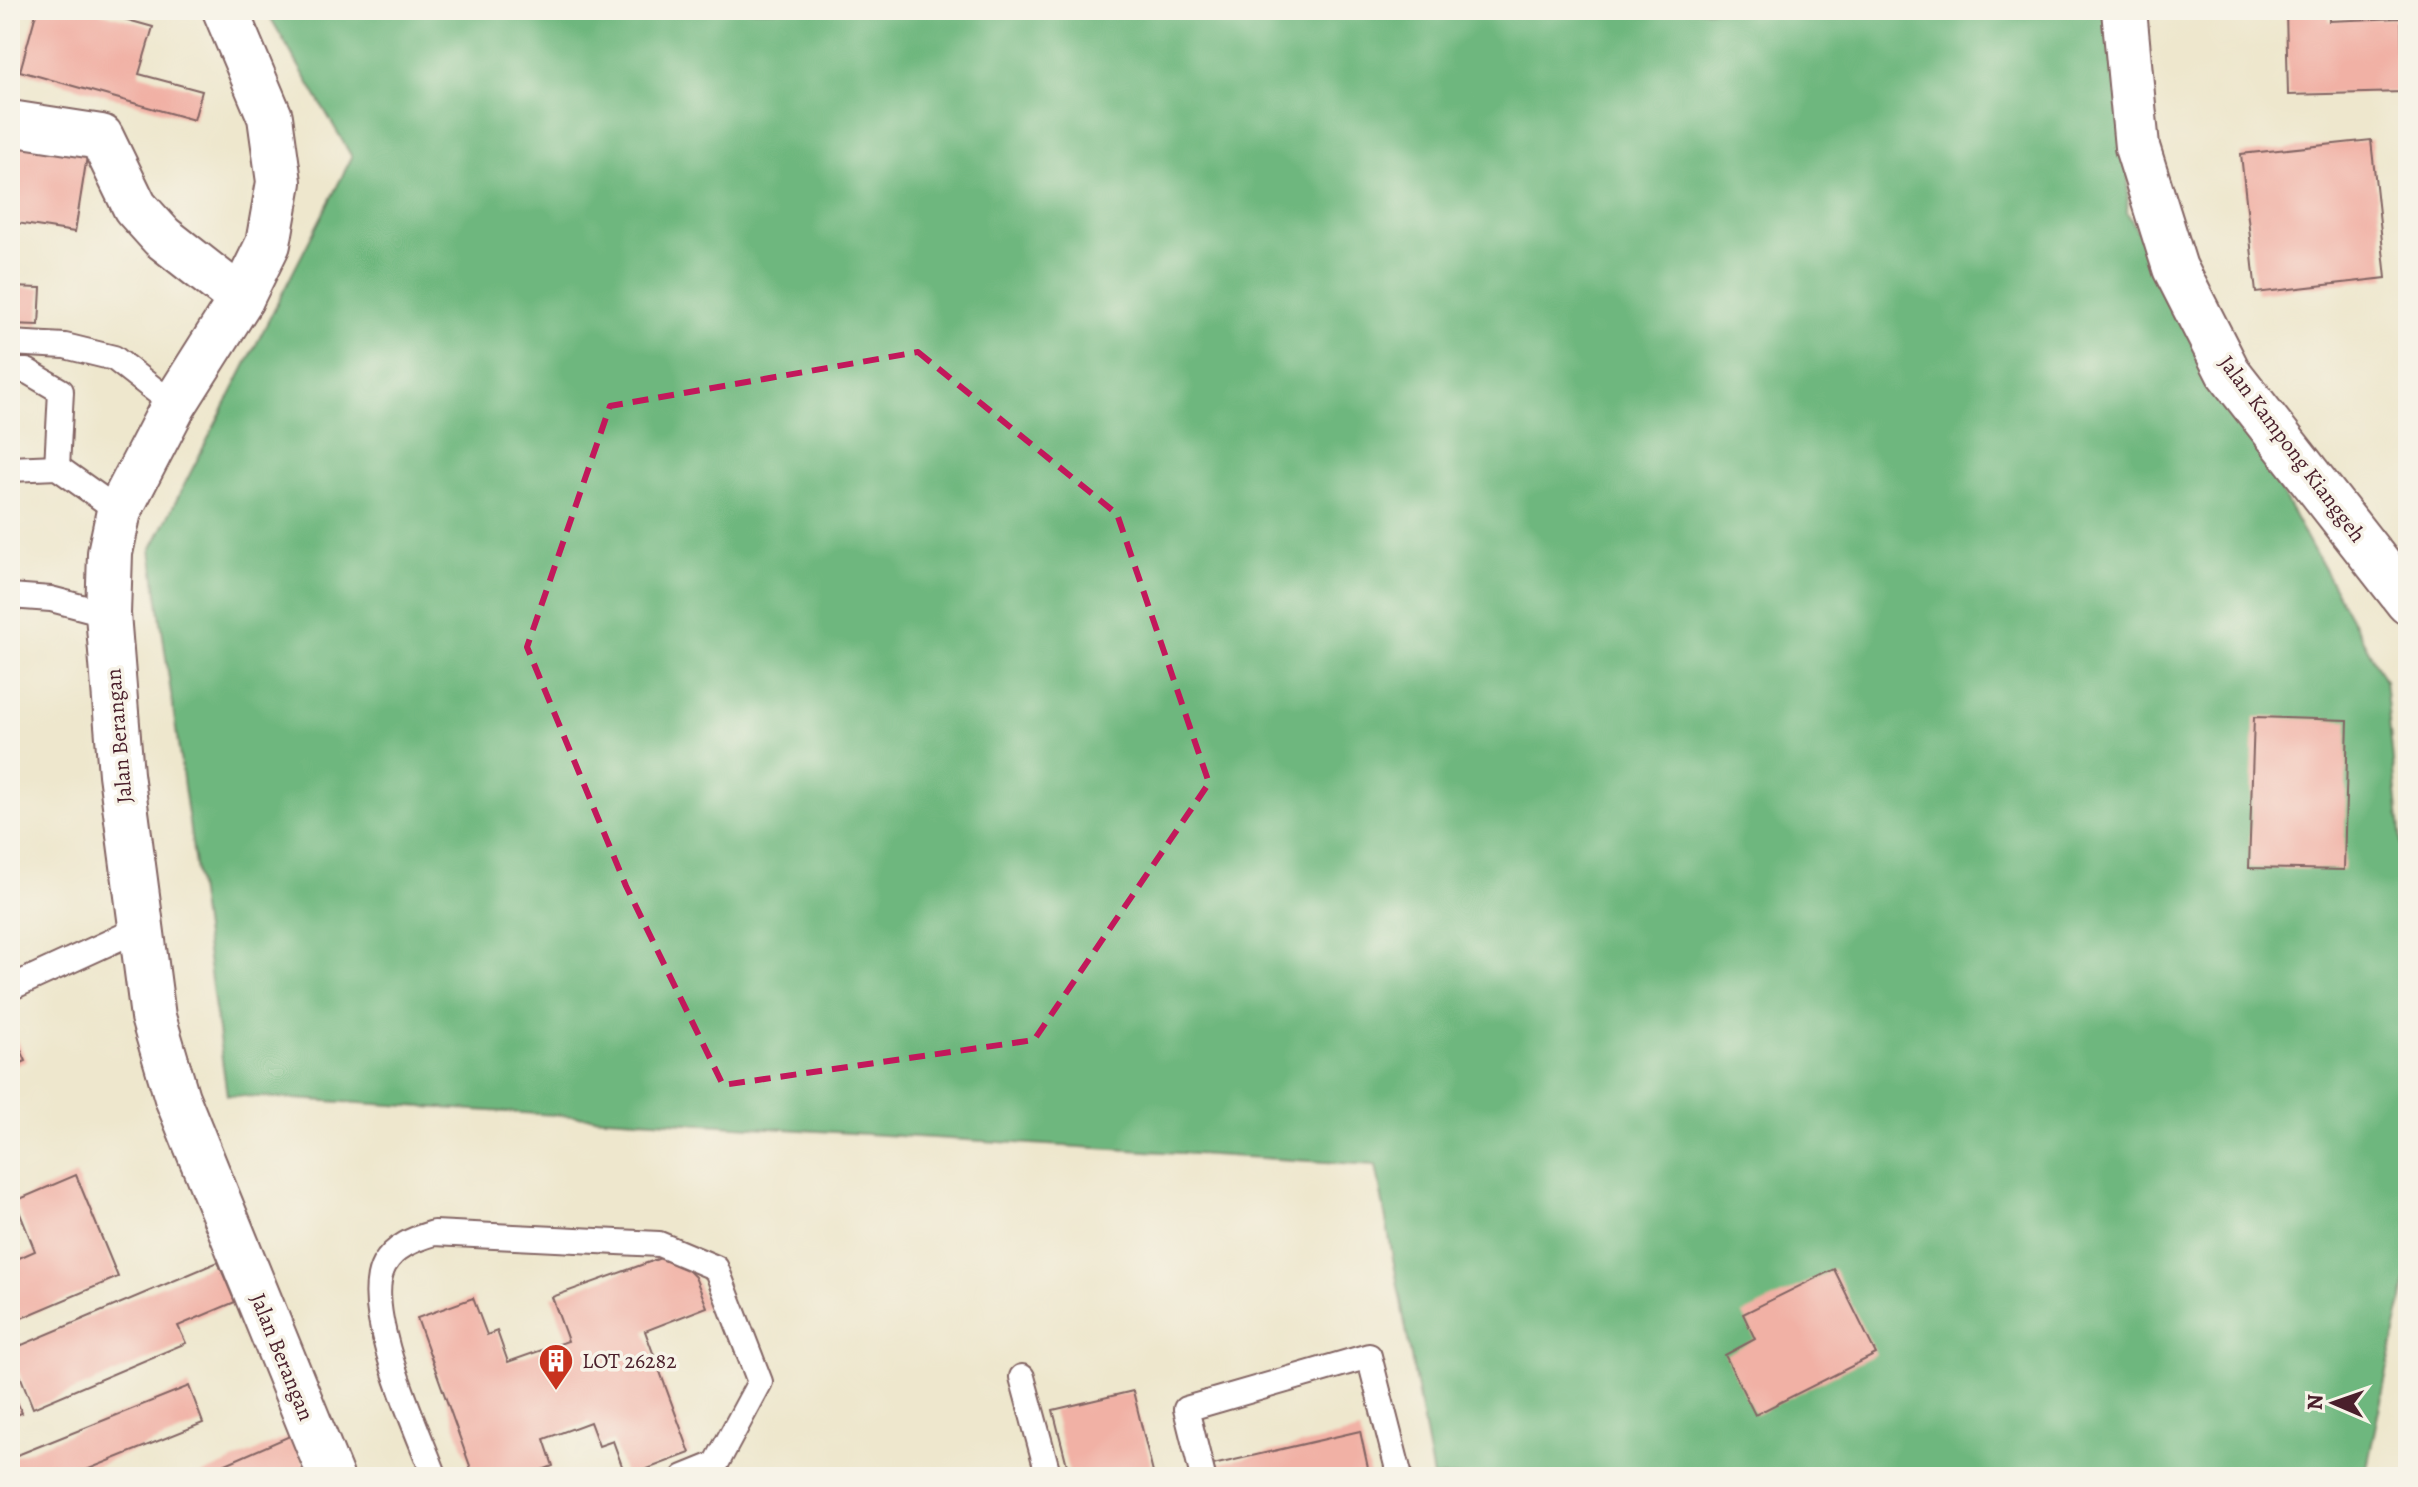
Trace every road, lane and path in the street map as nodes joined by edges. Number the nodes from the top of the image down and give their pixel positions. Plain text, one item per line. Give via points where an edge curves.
1 (225, 10) edge
2 (2124, 10) edge
3 (10, 123) edge
4 (241, 299) junction
5 (10, 343) edge
6 (10, 371) edge
7 (174, 405) junction
8 (57, 467) junction
9 (10, 469) edge
10 (119, 511) junction
11 (10, 596) edge
12 (2408, 602) edge
13 (108, 614) junction
14 (141, 928) junction
15 (10, 988) edge
16 (1022, 1377) dead end
17 (331, 1477) edge
18 (435, 1477) edge
19 (684, 1477) edge
20 (1049, 1477) edge
21 (1203, 1477) edge
22 (1400, 1477) edge

1 - 4 street, Jalan Berangan via 270,117 279,182 268,244
2 - 12 street, Jalan Kampong Kianggeh via 2137,147 2175,268 2228,372
3 - 4 street via 101,137 135,207 162,237
4 - 7 street, Jalan Berangan
5 - 7 lane via 65,346 114,358
6 - 8 lane via 27,371 61,391
7 - 10 street, Jalan Berangan
8 - 9 lane
8 - 10 lane
10 - 13 street, Jalan Berangan via 110,553
11 - 13 lane via 51,599
13 - 14 street, Jalan Berangan
14 - 15 lane
14 - 17 street, Jalan Berangan via 153,1017 177,1098
16 - 20 lane
18 - 19 lane via 383,1336 378,1297 384,1266 406,1241 434,1233 659,1244 716,1268 760,1382 716,1464
21 - 22 lane via 1186,1409 1369,1356

